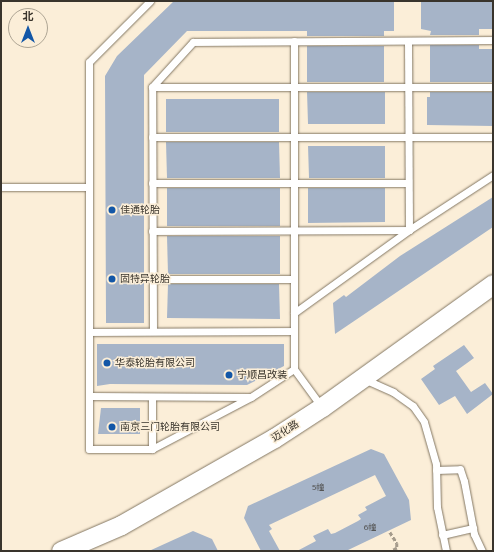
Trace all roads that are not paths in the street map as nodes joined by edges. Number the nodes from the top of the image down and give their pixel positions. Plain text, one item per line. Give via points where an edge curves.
1 (150, 1) edge
2 (493, 40) edge
3 (294, 41) junction
4 (408, 41) junction
5 (294, 87) junction
6 (408, 87) junction
7 (493, 87) edge
8 (152, 88) junction
9 (152, 137) junction
10 (493, 137) edge
11 (294, 138) junction
12 (408, 138) junction
13 (493, 175) edge
14 (152, 183) junction
15 (294, 183) junction
16 (408, 183) junction
17 (1, 187) edge
18 (89, 187) junction
19 (294, 230) junction
20 (409, 230) junction
21 (152, 231) junction
22 (152, 279) junction
23 (294, 279) junction
24 (493, 284) edge
25 (294, 313) junction
26 (153, 331) junction
27 (294, 331) junction
28 (89, 332) junction
29 (294, 369) junction
30 (362, 378) junction
31 (89, 396) junction
32 (152, 396) junction
33 (251, 397) junction
34 (322, 407) junction
35 (152, 449) junction
36 (436, 470) junction
37 (473, 528) junction
38 (442, 535) junction
39 (67, 550) edge
40 (446, 551) edge
41 (482, 551) edge

1 - 18 lane via 89,62
2 - 4 lane
3 - 4 lane
3 - 5 lane
3 - 8 lane via 193,42
4 - 6 lane
5 - 6 lane
5 - 8 lane
5 - 11 lane
6 - 7 lane
6 - 12 lane
8 - 9 lane
9 - 11 lane
9 - 14 lane
10 - 12 lane
11 - 12 lane
11 - 15 lane
12 - 16 lane
13 - 20 lane
14 - 15 lane
14 - 21 lane
15 - 16 lane
15 - 19 lane
16 - 20 lane
17 - 18 lane
18 - 28 lane
19 - 20 lane
19 - 21 lane
19 - 23 lane
20 - 25 lane
21 - 22 lane
22 - 23 lane
22 - 26 lane
23 - 25 lane
24 - 30 street, 迈化路
25 - 27 lane
26 - 27 lane
26 - 28 lane
27 - 29 lane
28 - 31 lane
29 - 33 lane
29 - 34 lane
30 - 34 street, 迈化路
30 - 36 lane via 393,392 412,406 424,422
31 - 32 lane
31 - 35 lane via 89,449
32 - 33 lane
32 - 35 lane
33 - 35 lane
34 - 39 street, 迈化路 via 274,438 121,525
36 - 37 lane via 460,469
36 - 38 lane
37 - 38 lane
37 - 41 lane
38 - 40 lane

